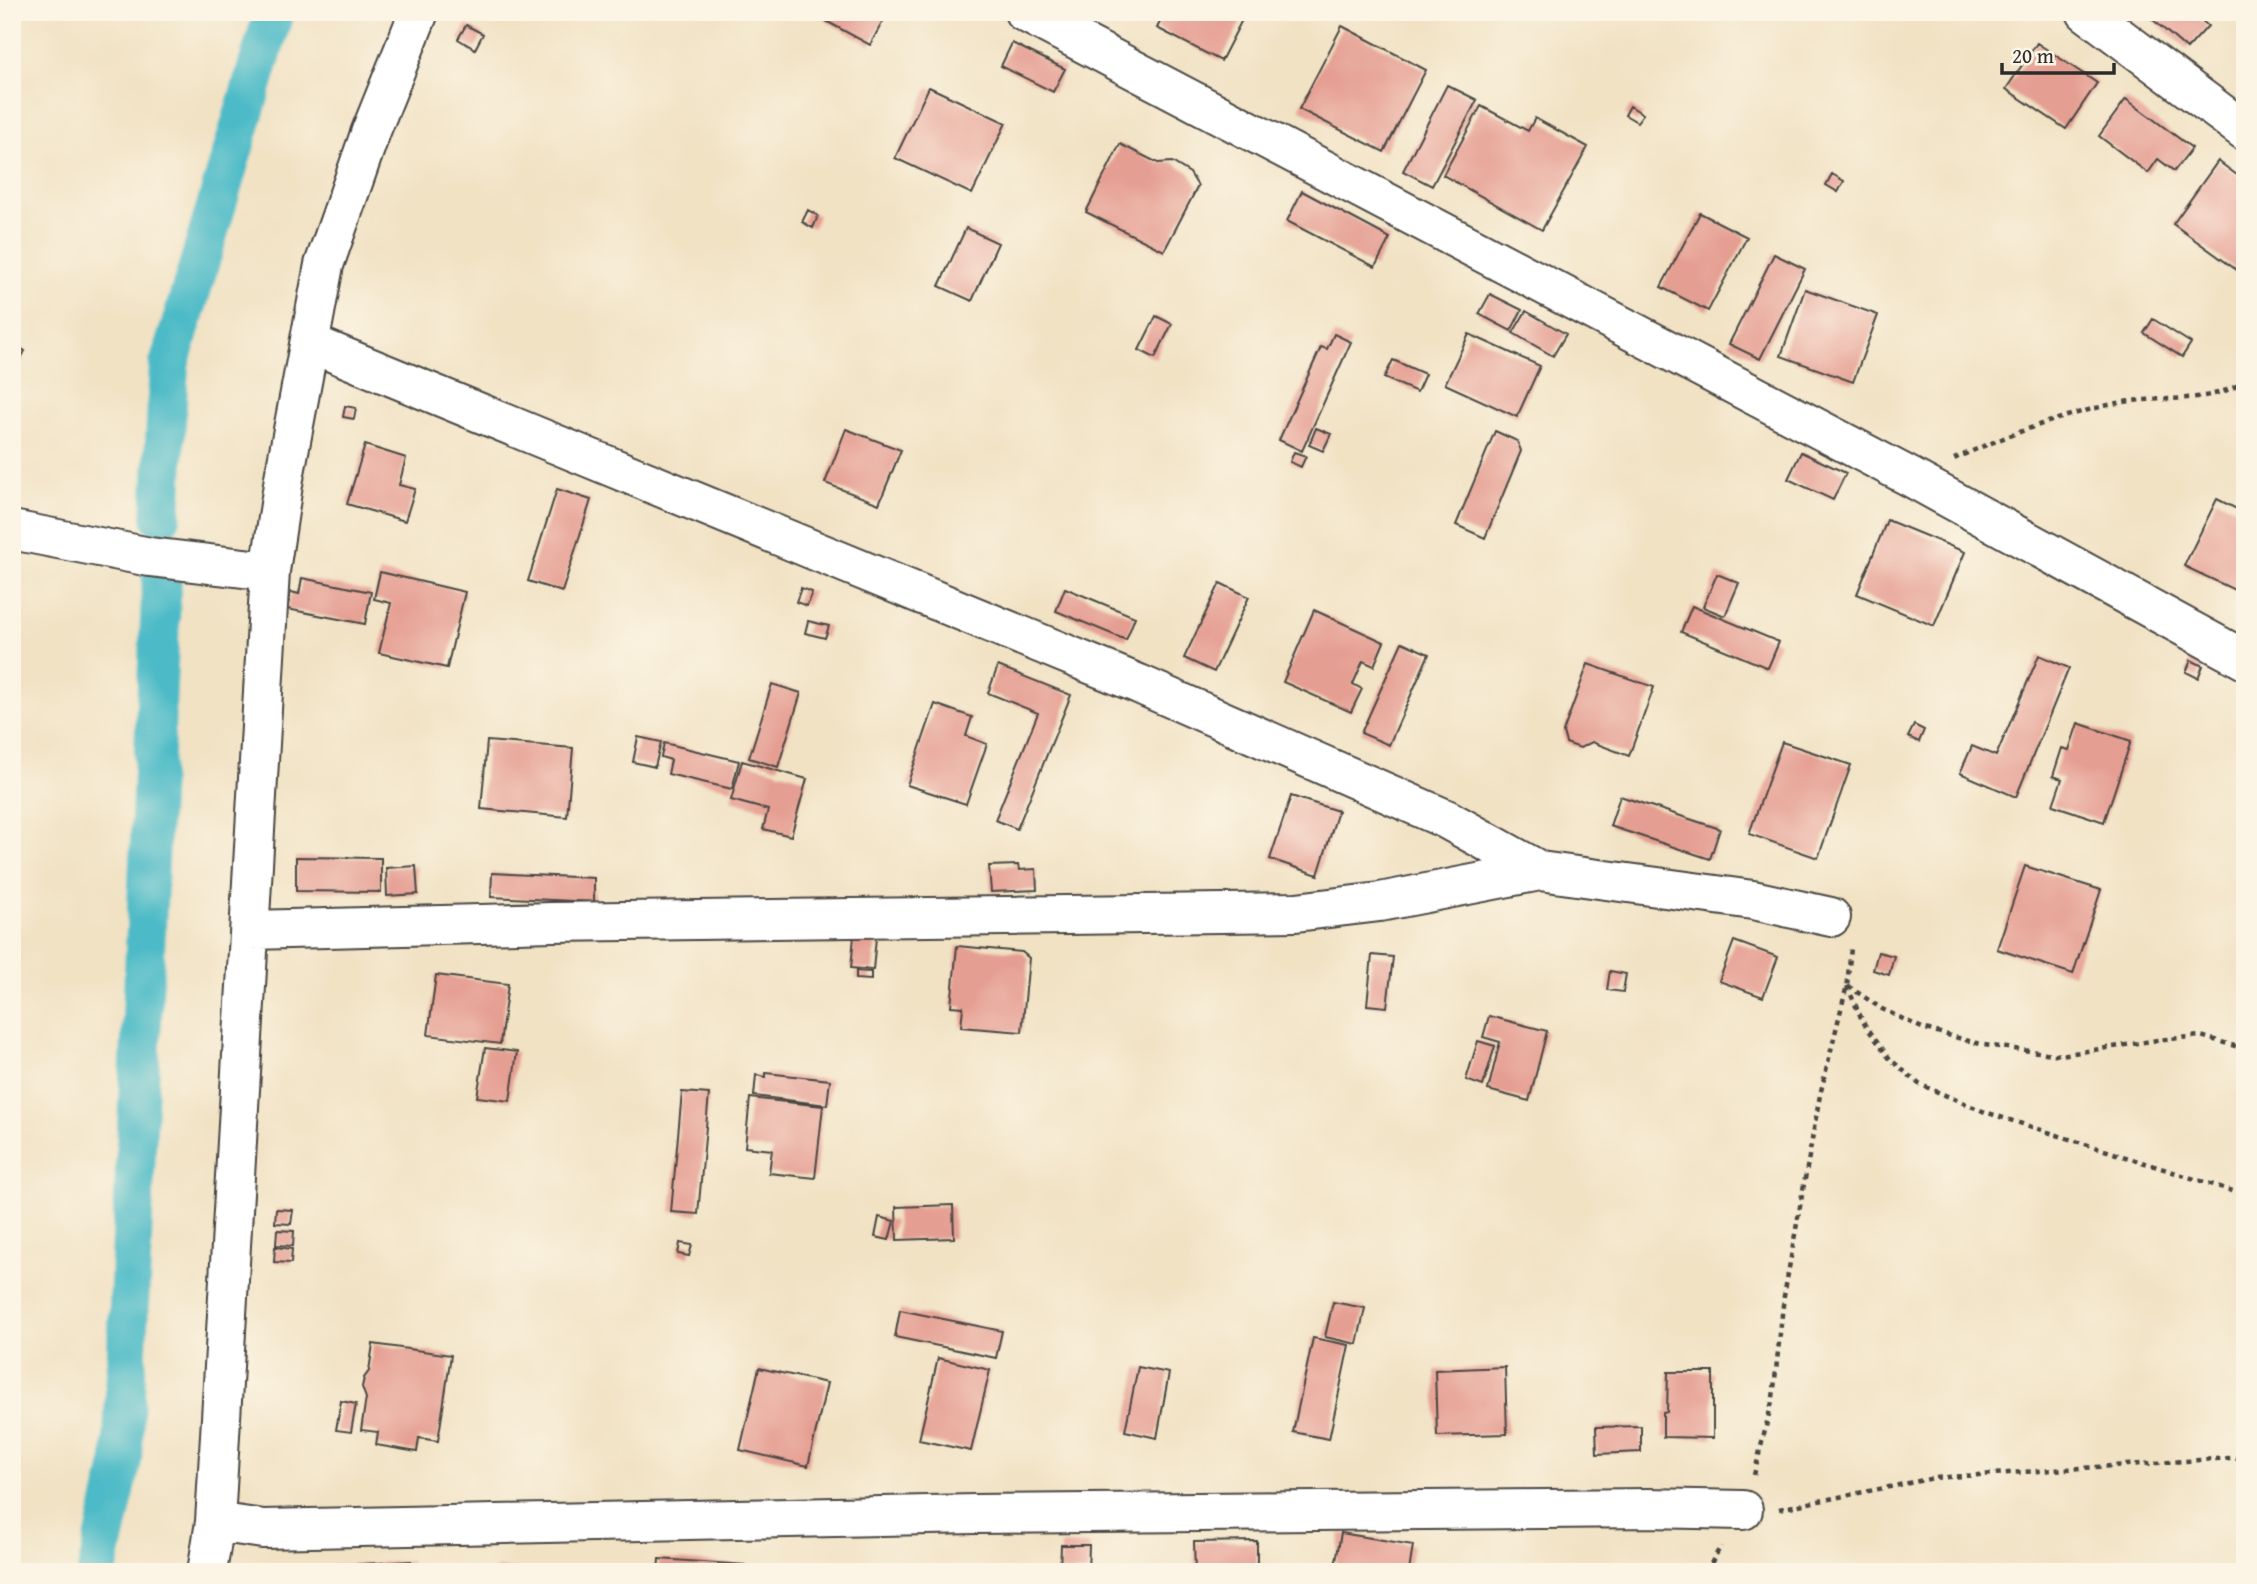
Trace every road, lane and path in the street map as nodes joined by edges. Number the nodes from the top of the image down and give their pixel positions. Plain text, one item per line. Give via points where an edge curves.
1 (419, 12) edge
2 (1024, 12) edge
3 (2086, 12) edge
4 (2245, 131) edge
5 (310, 343) junction
6 (2245, 381) edge
7 (1912, 478) junction
8 (12, 530) edge
9 (270, 571) junction
10 (2245, 660) edge
11 (1539, 871) junction
12 (1831, 917) joint
13 (251, 930) junction
14 (1847, 985) junction
15 (2245, 1049) edge
16 (2245, 1195) edge
17 (2245, 1457) edge
18 (1743, 1510) junction
19 (215, 1521) junction
20 (207, 1572) edge

1 - 5 street via 343,206 324,265
2 - 7 street
3 - 4 street
5 - 9 street
5 - 11 street via 1139,684 1446,819
6 - 7 path via 2201,398 2115,403 2002,437
7 - 10 street
8 - 9 street via 150,557
9 - 13 street
11 - 12 street via 1753,900
11 - 13 street via 1380,902 1296,912
12 - 14 path via 1845,927 1851,943
13 - 19 street
14 - 15 path via 1922,1028 1984,1045 2061,1055 2201,1036
14 - 16 path via 1863,1022 1890,1059 1919,1084 1985,1112
14 - 18 path via 1818,1108 1784,1296 1773,1398
17 - 18 path via 1934,1478 1762,1512
18 - 19 street via 1002,1514 263,1529
19 - 20 street

